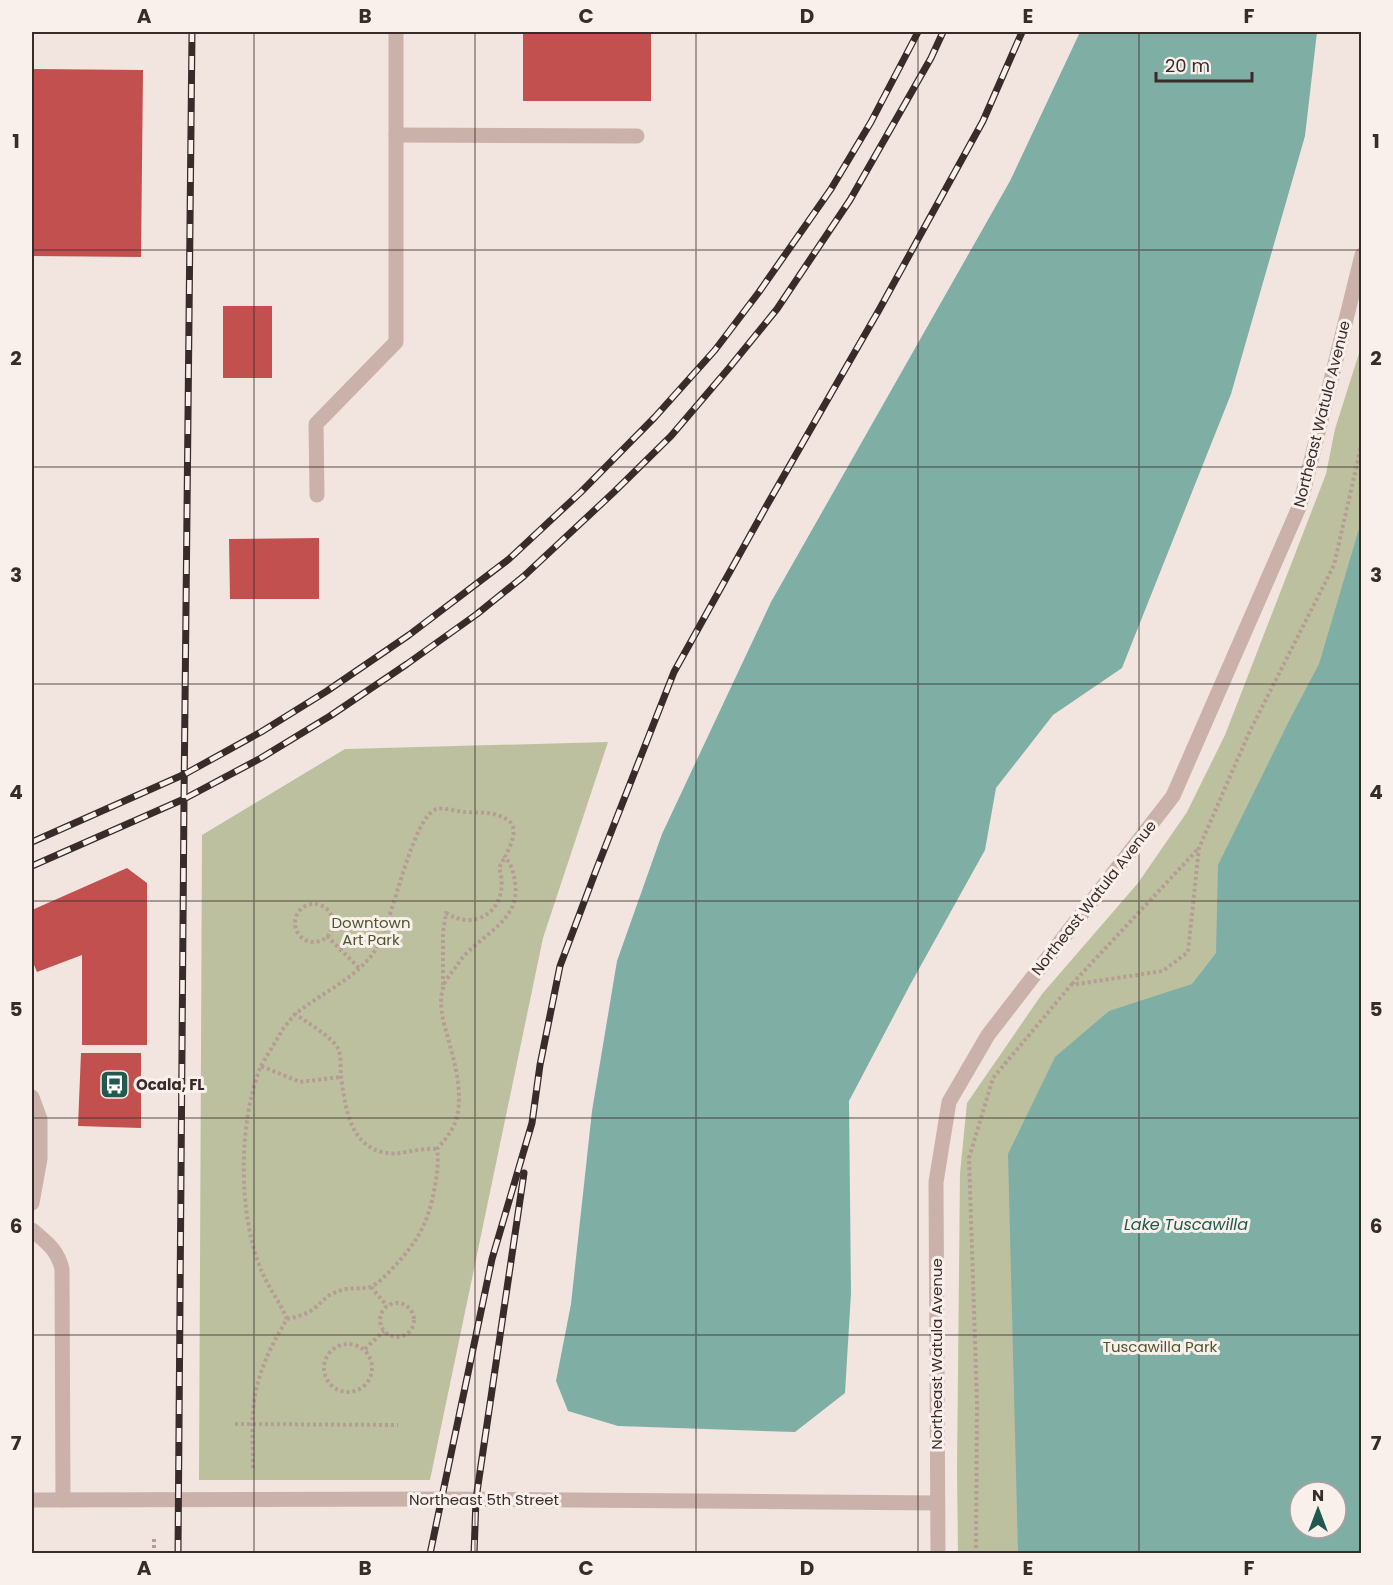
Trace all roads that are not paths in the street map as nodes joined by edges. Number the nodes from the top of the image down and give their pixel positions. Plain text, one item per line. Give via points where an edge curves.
1 (396, 32) edge
2 (396, 135) junction
3 (638, 136) dead end
4 (1362, 255) edge
5 (317, 495) dead end
6 (32, 1097) edge
7 (32, 1203) edge
8 (32, 1230) edge
9 (32, 1500) edge
10 (63, 1500) junction
11 (937, 1503) junction
12 (938, 1554) edge

1 - 2 street
2 - 3 street
2 - 5 street via 396,342 316,424
4 - 11 street, Northeast Watula Avenue via 1300,505 1173,796 988,1035 949,1102 936,1182
6 - 7 street via 40,1119 40,1159
8 - 10 street via 59,1256 62,1269
9 - 10 street, Northeast 5th Street
10 - 11 street, Northeast 5th Street
11 - 12 street, Northeast Watula Avenue

